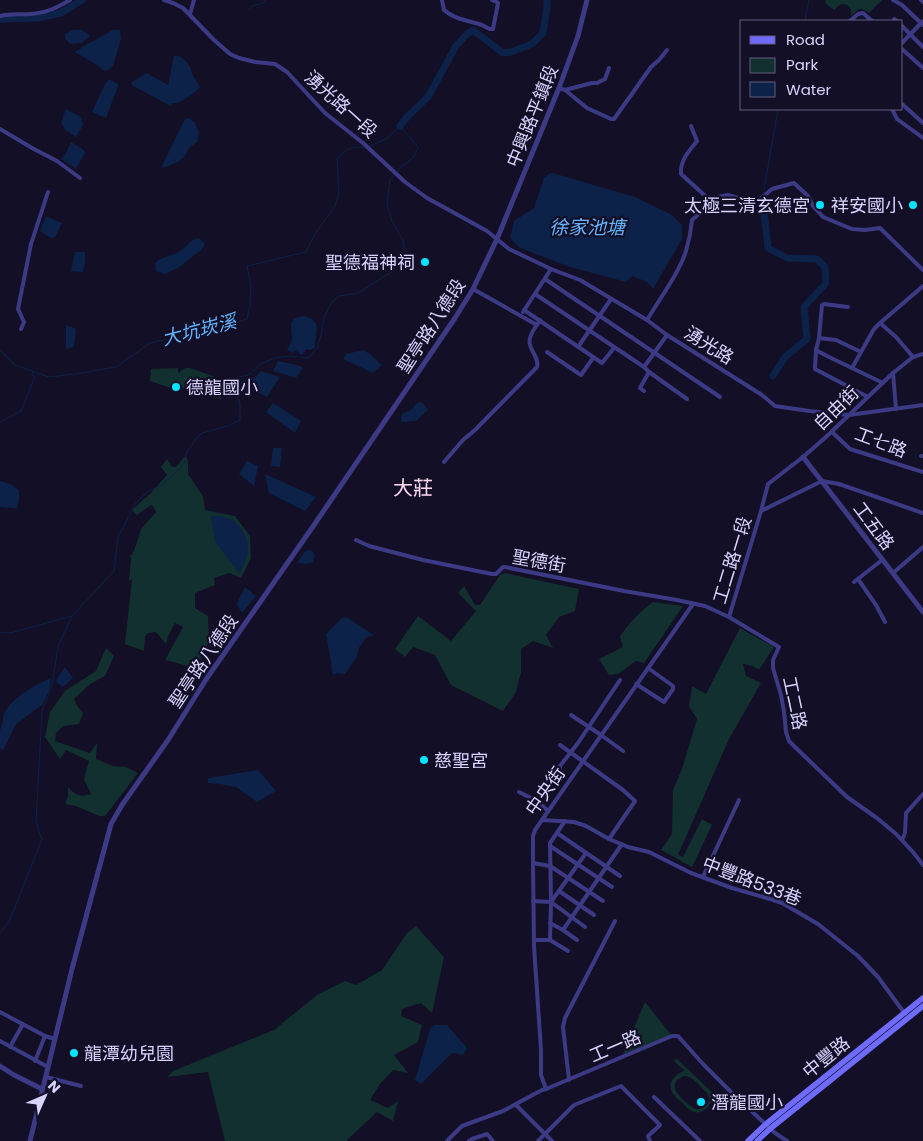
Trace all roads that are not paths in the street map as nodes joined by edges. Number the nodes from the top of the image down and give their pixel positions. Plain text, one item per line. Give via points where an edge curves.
1 (70, 0) edge
2 (164, 0) edge
3 (194, 0) edge
4 (442, 0) edge
5 (492, 0) edge
6 (587, 0) edge
7 (896, 1) edge
8 (190, 14) junction
9 (0, 16) edge
10 (851, 20) edge
11 (871, 20) edge
12 (922, 23) edge
13 (903, 27) edge
14 (910, 34) junction
15 (903, 42) edge
16 (923, 47) edge
17 (668, 50) dead end
18 (903, 50) edge
19 (609, 68) dead end
20 (923, 68) edge
21 (562, 89) junction
22 (903, 105) edge
23 (892, 110) edge
24 (923, 123) edge
25 (691, 126) dead end
26 (0, 129) edge
27 (923, 138) edge
28 (80, 178) dead end
29 (48, 192) dead end
30 (712, 202) junction
31 (497, 239) junction
32 (551, 269) junction
33 (923, 270) edge
34 (545, 279) junction
35 (923, 286) edge
36 (473, 289) junction
37 (535, 294) junction
38 (611, 299) junction
39 (848, 307) dead end
40 (524, 310) junction
41 (520, 316) junction
42 (599, 316) junction
43 (540, 320) junction
44 (647, 320) junction
45 (880, 323) junction
46 (537, 325) junction
47 (21, 329) dead end
48 (589, 331) junction
49 (666, 335) junction
50 (819, 338) junction
51 (578, 347) junction
52 (614, 348) junction
53 (816, 350) junction
54 (547, 352) dead end
55 (654, 352) junction
56 (861, 352) junction
57 (923, 354) edge
58 (914, 357) junction
59 (593, 358) junction
60 (644, 367) junction
61 (852, 368) junction
62 (649, 372) junction
63 (893, 372) junction
64 (883, 383) junction
65 (644, 390) dead end
66 (720, 397) dead end
67 (868, 397) junction
68 (687, 399) dead end
69 (923, 405) edge
70 (896, 409) junction
71 (849, 415) junction
72 (832, 432) junction
73 (803, 457) junction
74 (444, 462) dead end
75 (923, 472) edge
76 (822, 481) junction
77 (768, 484) joint
78 (761, 511) junction
79 (923, 513) edge
80 (356, 540) dead end
81 (923, 547) edge
82 (882, 560) junction
83 (893, 572) junction
84 (858, 579) junction
85 (854, 582) dead end
86 (693, 604) junction
87 (923, 612) edge
88 (729, 617) junction
89 (885, 622) dead end
90 (648, 668) junction
91 (620, 680) dead end
92 (636, 684) junction
93 (571, 715) dead end
94 (589, 727) junction
95 (601, 734) junction
96 (560, 745) dead end
97 (623, 750) dead end
98 (571, 753) junction
99 (583, 762) junction
100 (520, 792) dead end
101 (923, 794) edge
102 (740, 800) dead end
103 (537, 801) junction
104 (548, 811) junction
105 (542, 820) junction
106 (565, 821) junction
107 (557, 833) junction
108 (610, 839) junction
109 (902, 840) junction
110 (622, 844) junction
111 (550, 846) junction
112 (586, 853) junction
113 (922, 861) edge
114 (533, 863) junction
115 (578, 864) junction
116 (550, 866) junction
117 (606, 867) junction
118 (620, 876) dead end
119 (703, 877) junction
120 (568, 878) junction
121 (599, 879) junction
122 (612, 887) dead end
123 (559, 891) junction
124 (589, 892) junction
125 (533, 901) junction
126 (603, 901) dead end
127 (551, 902) junction
128 (580, 905) junction
129 (594, 915) dead end
130 (572, 918) junction
131 (615, 920) dead end
132 (550, 923) junction
133 (586, 928) dead end
134 (563, 930) junction
135 (534, 940) junction
136 (550, 940) junction
137 (577, 940) dead end
138 (568, 951) dead end
139 (923, 998) edge
140 (923, 1006) edge
141 (0, 1012) edge
142 (907, 1015) junction
143 (23, 1024) junction
144 (45, 1036) junction
145 (55, 1039) junction
146 (0, 1041) edge
147 (10, 1047) junction
148 (35, 1061) junction
149 (0, 1066) edge
150 (48, 1067) junction
151 (46, 1077) junction
152 (569, 1080) junction
153 (81, 1086) dead end
154 (42, 1089) junction
155 (546, 1089) junction
156 (654, 1097) dead end
157 (516, 1105) junction
158 (768, 1126) junction
159 (545, 1134) junction
160 (649, 1139) edge
161 (30, 1141) edge
162 (447, 1141) edge
163 (469, 1141) edge
164 (493, 1141) edge
165 (538, 1141) edge
166 (552, 1141) edge
167 (700, 1141) edge
168 (748, 1141) edge
169 (757, 1141) edge
170 (786, 1141) edge

1 - 9 street via 52,11
2 - 8 street, 湧光路一段
3 - 8 street
4 - 5 street via 448,14 490,30 498,3
6 - 21 street, 中興路平鎮段
7 - 12 street
8 - 31 street, 湧光路一段 via 230,54 275,64 287,72 325,113 372,150 405,182
10 - 11 street via 863,13
12 - 14 street
13 - 14 street
14 - 15 street
14 - 16 street
17 - 21 street via 614,119 587,108
18 - 20 street
19 - 21 street via 605,79 597,83
21 - 31 street, 中興路平鎮段
22 - 24 street
23 - 27 street via 897,119
25 - 30 street via 697,141 683,158 681,174
26 - 28 street
29 - 47 street via 31,244 18,309 24,322
30 - 33 street via 728,195 752,202 772,189 794,183 823,216 852,229 880,228
30 - 44 street via 692,220 686,253
31 - 32 street, 湧光路 via 509,249
31 - 36 street, 聖亭路八德段
32 - 34 street
32 - 38 street, 湧光路 via 580,280
34 - 37 street
34 - 42 street
35 - 45 street
36 - 41 street
36 - 145 street, 聖亭路八德段 via 111,824
37 - 40 street
37 - 48 street
38 - 42 street
38 - 44 street, 湧光路
39 - 50 street via 822,304
40 - 41 street
40 - 43 street
41 - 46 street
42 - 48 street
42 - 55 street
43 - 46 street
43 - 51 street
44 - 49 street, 湧光路
45 - 56 street
45 - 58 street
46 - 74 street via 530,336 529,346 537,360 536,366
48 - 51 street
48 - 52 street
49 - 55 street
49 - 71 street, 湧光路 via 775,406
50 - 53 street
50 - 56 street via 836,340
51 - 59 street
52 - 59 street via 602,363
52 - 60 street
53 - 61 street
53 - 67 street via 815,369
54 - 59 street via 581,376
55 - 60 street
55 - 66 street
56 - 61 street
57 - 58 street, 自由街
58 - 63 street, 自由街
60 - 62 street
61 - 64 street
62 - 65 street via 640,388
62 - 68 street
63 - 64 street, 自由街
63 - 70 street
64 - 67 street, 自由街
67 - 71 street, 自由街
69 - 70 street, 湧光路
70 - 71 street, 湧光路
71 - 72 street, 自由街
72 - 73 street, 自由街
72 - 75 street, 工七路 via 850,448
73 - 76 street, 工五路
73 - 77 street, 自由街
76 - 78 street, 工二路一段
76 - 79 street
76 - 82 street, 工五路
77 - 78 street, 工二路一段
78 - 88 street, 工二路一段
80 - 86 street, 聖德街 via 423,560 492,574 505,567
81 - 83 street
82 - 83 street, 工五路
82 - 84 street
83 - 87 street, 工五路
84 - 85 street
84 - 89 street
86 - 88 street, 工二路
86 - 90 street, 中央街
88 - 109 street, 工二路 via 779,647 773,660 789,741 847,797
90 - 92 street, 中央街
90 - 92 street via 673,686 669,696 664,702
91 - 94 street
92 - 95 street, 中央街
93 - 94 street
94 - 95 street
94 - 98 street
95 - 97 street
95 - 99 street, 中央街
96 - 98 street
98 - 99 street
98 - 103 street
99 - 104 street, 中央街
99 - 108 street via 635,801
100 - 103 street
101 - 109 street via 906,813
102 - 119 street
103 - 104 street
104 - 105 street, 中央街
105 - 106 street, 中豐路533巷
105 - 114 street, 中央街 via 533,836
106 - 107 street
106 - 108 street, 中豐路533巷 via 586,826
107 - 111 street
107 - 112 street
108 - 110 street, 中豐路533巷
109 - 113 street, 工二路
110 - 117 street
110 - 119 street, 中豐路533巷 via 649,852
111 - 115 street
111 - 116 street
112 - 115 street
112 - 117 street
114 - 116 street
114 - 125 street, 中央街
115 - 120 street
115 - 121 street
116 - 120 street
116 - 127 street
117 - 118 street
117 - 121 street
119 - 142 street, 中豐路533巷 via 782,903 818,924 858,956
120 - 123 street
120 - 124 street
121 - 122 street
121 - 124 street
123 - 127 street
123 - 128 street
124 - 126 street
124 - 128 street
125 - 127 street
125 - 135 street, 中央街
127 - 130 street
127 - 132 street
128 - 129 street
128 - 130 street
130 - 133 street
130 - 134 street
131 - 152 street via 565,1018 563,1027
132 - 134 street
132 - 136 street
134 - 137 street
135 - 136 street
135 - 155 street, 中央街 via 541,1075
136 - 138 street
139 - 142 main road, 中豐路
140 - 142 main road, 中豐路
141 - 143 street
142 - 158 main road, 中豐路
143 - 144 street
143 - 147 street
144 - 145 street
144 - 148 street
145 - 150 street, 聖亭路八德段
146 - 147 street
147 - 148 street
148 - 150 street
149 - 154 street
150 - 151 street, 聖亭路八德段
151 - 153 street
151 - 154 street, 聖亭路八德段
152 - 155 street, 工一路
152 - 158 street, 工一路 via 678,1036
154 - 161 street, 聖亭路八德段
155 - 157 street, 工一路
156 - 167 street
157 - 159 street
157 - 162 street, 工一路 via 462,1126
158 - 168 main road, 中豐路
158 - 169 main road, 中豐路
158 - 170 street
159 - 160 street via 574,1105 621,1086 660,1125
159 - 165 street
159 - 166 street
163 - 164 street via 487,1134

